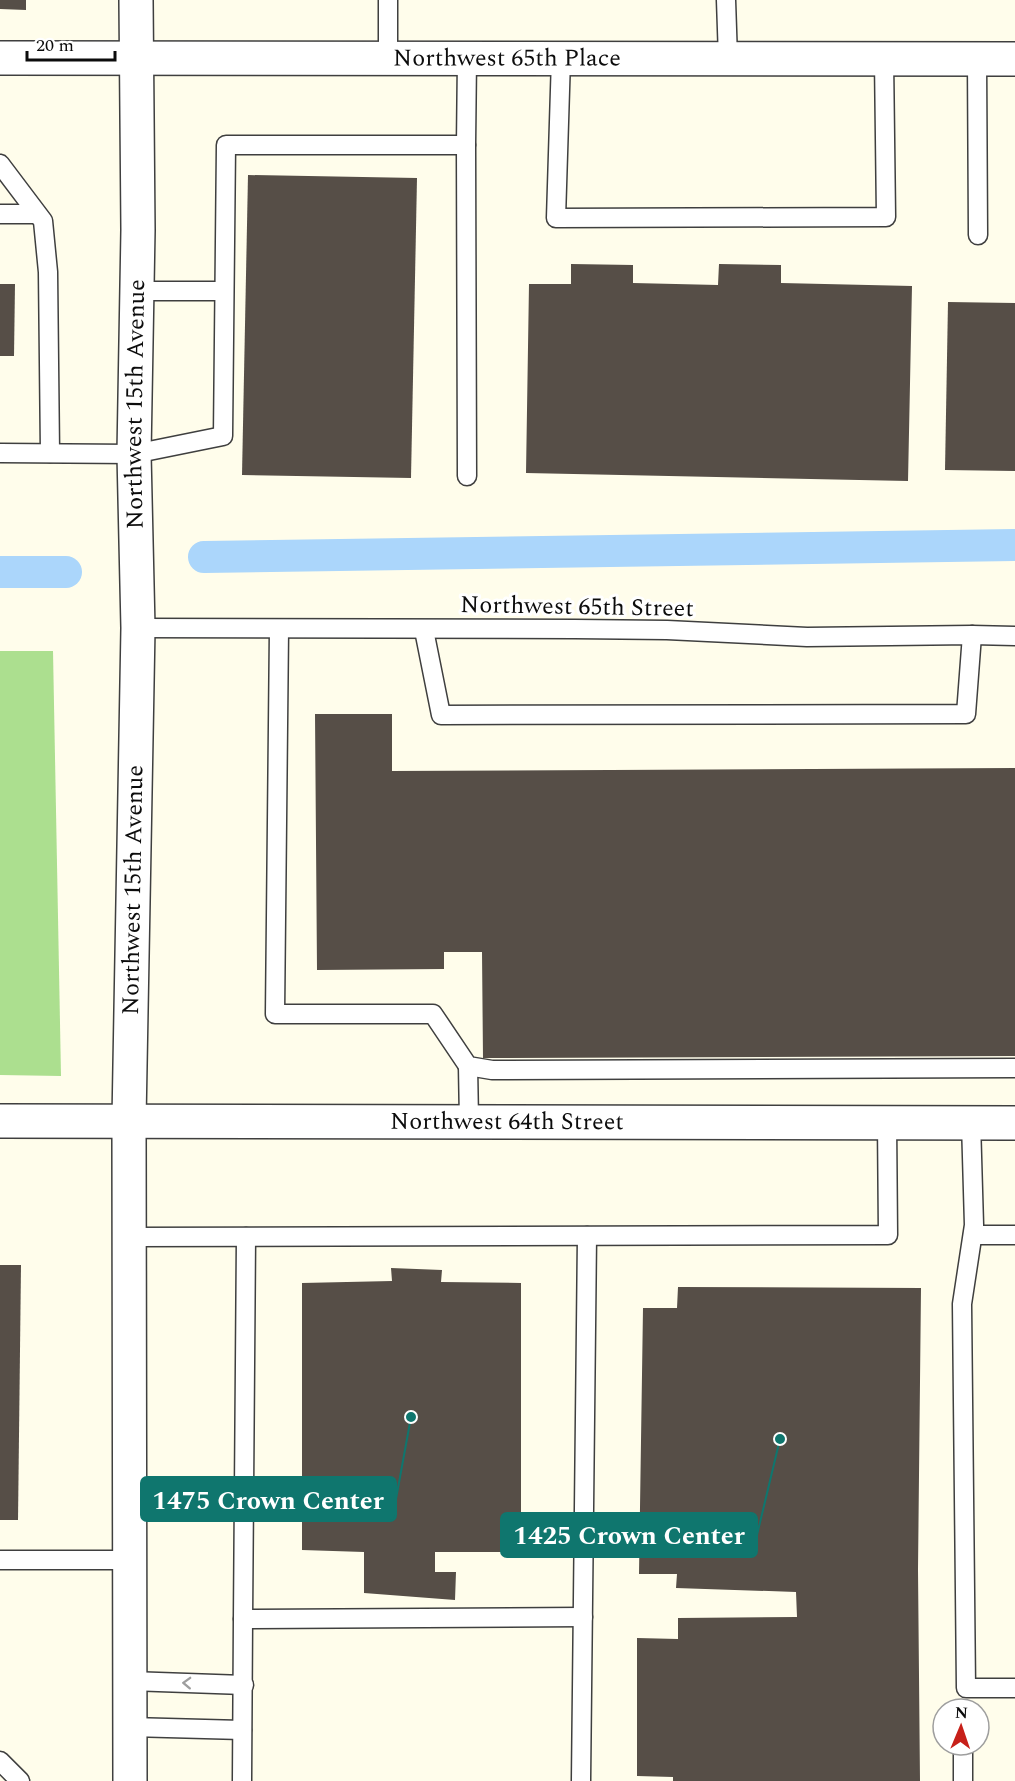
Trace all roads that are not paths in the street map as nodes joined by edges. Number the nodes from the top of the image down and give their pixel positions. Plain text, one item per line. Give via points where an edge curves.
1 (136, 0) edge
2 (388, 0) edge
3 (726, 0) edge
4 (135, 57) junction
5 (0, 58) edge
6 (388, 58) junction
7 (467, 58) junction
8 (561, 58) junction
9 (728, 59) junction
10 (884, 59) junction
11 (1015, 59) edge
12 (977, 60) junction
13 (465, 145) junction
14 (0, 164) edge
15 (0, 214) edge
16 (37, 214) junction
17 (978, 236) dead end
18 (136, 291) junction
19 (224, 291) junction
20 (0, 453) edge
21 (50, 453) junction
22 (134, 454) junction
23 (467, 476) dead end
24 (138, 628) junction
25 (279, 629) junction
26 (424, 630) junction
27 (972, 634) junction
28 (1015, 636) edge
29 (468, 1066) junction
30 (1015, 1068) edge
31 (129, 1120) junction
32 (0, 1121) edge
33 (470, 1121) junction
34 (888, 1122) junction
35 (970, 1122) junction
36 (1015, 1123) edge
37 (973, 1235) junction
38 (1015, 1235) edge
39 (587, 1236) junction
40 (129, 1237) junction
41 (246, 1237) junction
42 (0, 1560) edge
43 (131, 1560) junction
44 (583, 1617) junction
45 (243, 1619) junction
46 (130, 1681) junction
47 (244, 1685) junction
48 (1015, 1688) edge
49 (130, 1726) junction
50 (242, 1731) junction
51 (963, 1757) edge
52 (0, 1761) edge
53 (20, 1781) edge
54 (129, 1781) edge
55 (242, 1781) edge
56 (581, 1781) edge
57 (963, 1781) edge

1 - 4 street, Northwest 15th Avenue
2 - 6 lane
3 - 9 lane
4 - 5 street, Northwest 65th Place
4 - 6 street, Northwest 65th Place
4 - 18 street, Northwest 15th Avenue
6 - 7 street, Northwest 65th Place
7 - 8 street, Northwest 65th Place
7 - 13 lane
8 - 9 street, Northwest 65th Place
8 - 10 lane via 556,218 886,217
9 - 10 street, Northwest 65th Place
10 - 12 street, Northwest 65th Place
11 - 12 street, Northwest 65th Place
12 - 17 lane
13 - 19 lane via 226,145
13 - 23 lane
14 - 16 lane
15 - 16 lane
16 - 21 lane via 43,221 48,272
18 - 19 lane
18 - 22 street, Northwest 15th Avenue
19 - 22 lane via 223,436
20 - 21 lane
21 - 22 lane
22 - 24 street, Northwest 15th Avenue
24 - 25 lane, Northwest 65th Street
24 - 31 street, Northwest 15th Avenue
25 - 26 lane, Northwest 65th Street
25 - 29 lane via 275,1014 432,1014
26 - 27 lane, Northwest 65th Street via 667,630 807,637
26 - 27 lane via 441,715 966,714
27 - 28 lane, Northwest 65th Street
29 - 30 lane via 492,1070
29 - 33 lane
31 - 32 street, Northwest 64th Street
31 - 33 street, Northwest 64th Street
31 - 40 street, Northwest 15th Avenue
33 - 34 street, Northwest 64th Street
34 - 35 street, Northwest 64th Street
34 - 39 lane via 888,1235
35 - 36 street, Northwest 64th Street
35 - 37 lane
37 - 38 lane
37 - 48 lane via 962,1304 966,1688
39 - 41 lane
39 - 44 lane
40 - 41 lane
40 - 43 street, Northwest 15th Avenue
41 - 45 lane
42 - 43 lane
43 - 46 street, Northwest 15th Avenue
44 - 45 lane
44 - 56 lane
45 - 47 lane
47 -> 46 lane
46 - 49 street, Northwest 15th Avenue
47 - 50 lane
49 - 50 lane
49 - 54 street, Northwest 15th Avenue
50 - 55 lane
51 - 57 lane
52 - 53 lane

